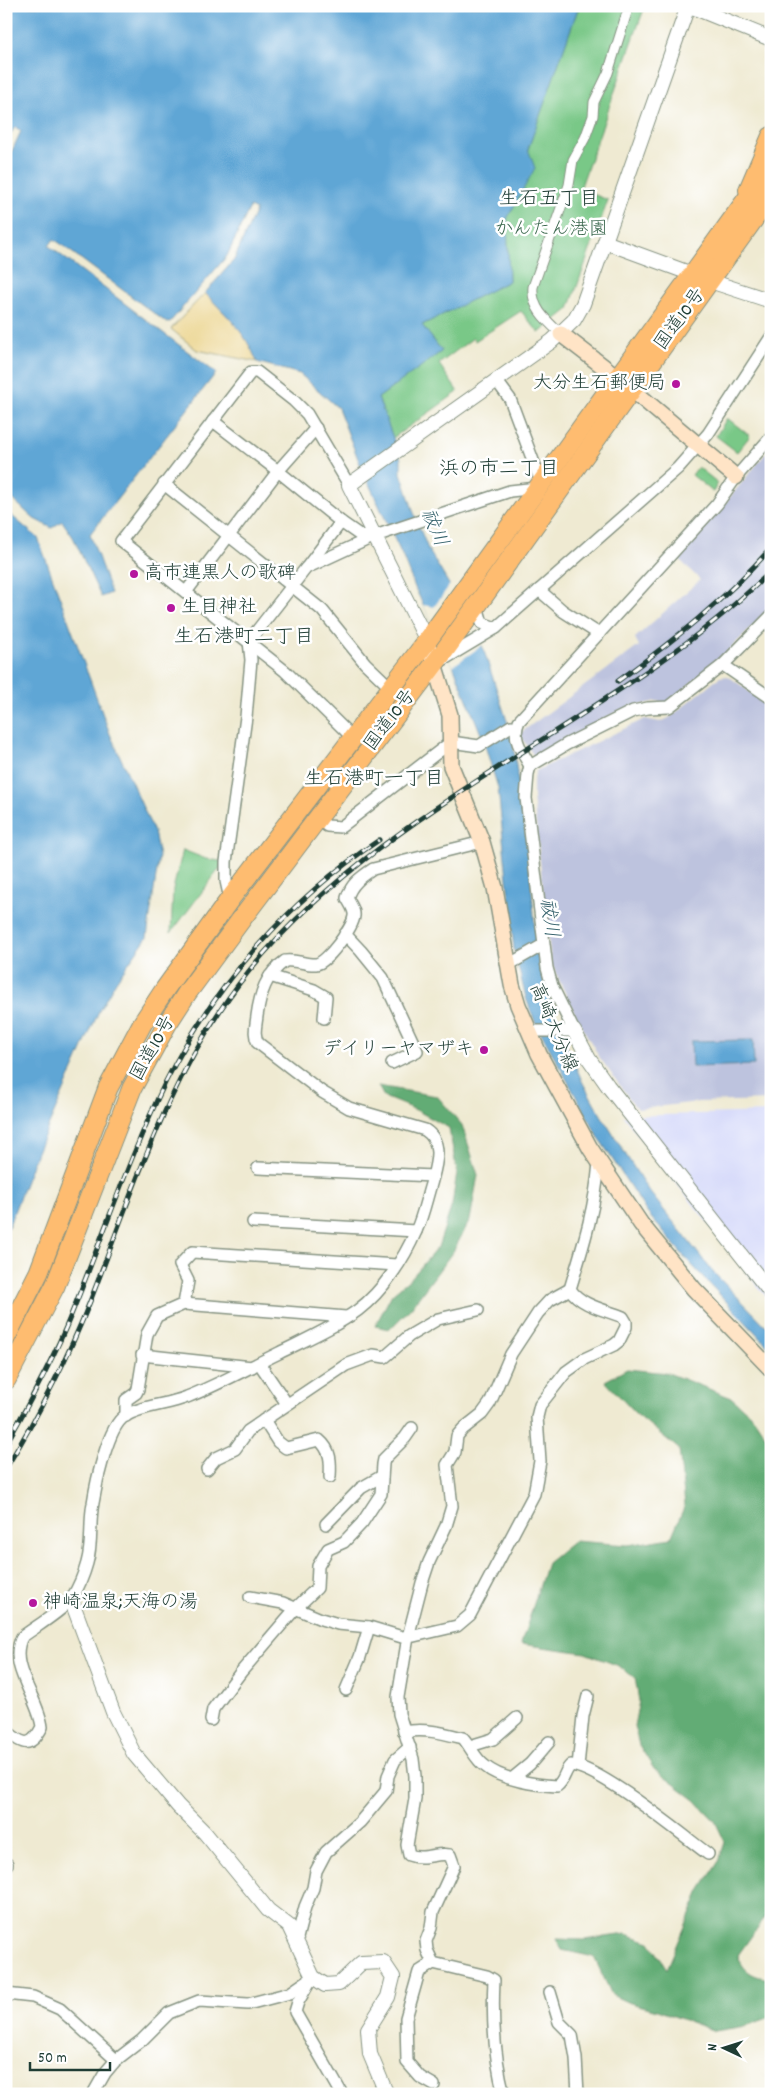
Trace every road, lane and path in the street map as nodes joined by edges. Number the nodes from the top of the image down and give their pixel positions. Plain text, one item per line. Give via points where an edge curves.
1 (629, 6) edge
2 (689, 6) edge
3 (771, 39) edge
4 (771, 136) edge
5 (771, 166) edge
6 (771, 195) edge
7 (738, 210) junction
8 (605, 242) junction
9 (701, 277) junction
10 (771, 301) edge
11 (561, 334) junction
12 (771, 337) edge
13 (617, 377) junction
14 (496, 380) junction
15 (632, 389) junction
16 (213, 422) junction
17 (316, 428) junction
18 (771, 437) edge
19 (700, 446) junction
20 (278, 471) junction
21 (736, 477) junction
22 (164, 484) junction
23 (539, 485) junction
24 (349, 486) junction
25 (341, 522) junction
26 (230, 535) junction
27 (375, 536) junction
28 (306, 568) junction
29 (292, 585) junction
30 (539, 590) junction
31 (186, 592) junction
32 (473, 611) junction
33 (771, 616) edge
34 (496, 628) junction
35 (599, 634) junction
36 (431, 635) junction
37 (249, 641) junction
38 (443, 657) junction
39 (724, 665) junction
40 (391, 688) junction
41 (771, 698) edge
42 (514, 727) junction
43 (353, 738) junction
44 (451, 742) junction
45 (530, 766) junction
46 (318, 819) junction
47 (482, 842) junction
48 (230, 899) junction
49 (345, 934) junction
50 (541, 946) junction
51 (510, 963) junction
52 (270, 976) junction
53 (324, 1018) dead end
54 (533, 1031) junction
55 (571, 1031) junction
56 (392, 1063) dead end
57 (600, 1163) junction
58 (258, 1168) dead end
59 (433, 1176) junction
60 (253, 1222) dead end
61 (416, 1231) junction
62 (397, 1264) junction
63 (570, 1289) junction
64 (771, 1292) edge
65 (184, 1304) junction
66 (478, 1310) dead end
67 (346, 1317) junction
68 (6, 1337) edge
69 (142, 1355) junction
70 (255, 1365) junction
71 (771, 1369) edge
72 (6, 1380) edge
73 (287, 1404) junction
74 (126, 1416) junction
75 (264, 1420) junction
76 (412, 1428) dead end
77 (207, 1469) dead end
78 (382, 1476) junction
79 (330, 1477) dead end
80 (326, 1524) dead end
81 (250, 1597) dead end
82 (71, 1600) junction
83 (295, 1609) junction
84 (369, 1627) junction
85 (408, 1637) junction
86 (346, 1690) dead end
87 (588, 1696) dead end
88 (517, 1718) dead end
89 (211, 1720) dead end
90 (6, 1730) edge
91 (404, 1732) junction
92 (549, 1742) dead end
93 (470, 1746) junction
94 (410, 1747) junction
95 (578, 1766) junction
96 (513, 1778) junction
97 (708, 1854) dead end
98 (296, 1942) junction
99 (433, 1962) junction
100 (313, 1977) junction
101 (550, 1992) dead end
102 (6, 1994) edge
103 (116, 2060) junction
104 (434, 2085) dead end
105 (93, 2094) edge
106 (342, 2094) edge
107 (388, 2094) edge
108 (504, 2094) edge
109 (578, 2094) edge

1 - 11 street via 533,287 535,306
2 - 3 street
2 - 8 street
4 - 7 main road
5 - 7 highway, 国道10号
6 - 9 highway, 国道10号
7 - 9 highway, 国道10号
8 - 9 street
8 - 11 street via 579,312
9 - 10 street
9 - 13 highway, 国道10号
9 - 15 highway, 国道10号
11 - 13 main road
11 - 14 street
12 - 19 street
13 - 15 main road
13 - 23 highway, 国道10号
14 - 23 street via 510,399
14 - 24 street
15 - 19 main road
15 - 32 highway, 国道10号
16 - 17 street via 251,372 257,372 294,401
16 - 20 street
16 - 22 street
17 - 20 street
17 - 24 street
18 - 21 street
19 - 21 main road
19 - 30 street
20 - 25 street
20 - 26 street
21 - 35 street via 717,504
22 - 26 street
22 - 31 street via 121,541
23 - 27 street via 510,491
23 - 36 highway, 国道10号
24 - 27 street
25 - 27 street via 361,536
25 - 28 street
26 - 29 street
26 - 31 street
27 - 28 street
27 - 36 street
28 - 29 street
29 - 37 street
29 - 40 street via 322,610 365,663
30 - 34 street
30 - 35 street via 563,611
31 - 37 street
32 - 34 street via 482,623
32 - 38 highway, 国道10号
33 - 39 street
34 - 38 street
35 - 42 street
36 - 38 main road, 高崎大分線
36 - 40 highway, 国道10号
37 - 43 street via 290,675
37 - 48 street via 251,660 247,708 226,862
38 - 44 main road, 高崎大分線
38 - 46 highway, 国道10号
39 - 41 street
39 - 45 street via 669,707 633,711
40 - 43 highway, 国道10号
42 - 44 street via 479,746
42 - 45 street via 517,742
43 - 48 highway, 国道10号
44 - 46 street via 341,827 327,826
44 - 47 main road, 高崎大分線 via 451,766
45 - 50 street via 526,798
46 - 72 highway, 国道10号 via 187,993 149,1055 113,1133 55,1286
47 - 49 street via 372,868 349,892 347,898 354,920
47 - 51 main road, 高崎大分線
48 - 68 highway, 国道10号 via 165,989 122,1060 91,1131 39,1272
49 - 52 street via 321,962 285,961
49 - 56 street via 383,978 417,1051
50 - 51 street
50 - 55 street via 552,986
51 - 54 main road, 高崎大分線 via 518,1005
52 - 53 street via 326,996
52 - 59 street via 260,997 255,1032 258,1043 348,1108 431,1134 438,1146
54 - 55 street
54 - 57 main road, 高崎大分線 via 546,1069
55 - 64 street via 600,1076
57 - 63 street via 583,1252
57 - 71 main road, 高崎大分線 via 636,1218 667,1257 721,1319
58 - 59 street
59 - 61 street
60 - 61 street
61 - 62 street
62 - 65 street via 192,1252 180,1265 188,1281
62 - 67 street via 364,1305
63 - 85 street via 550,1300 538,1313 511,1354 490,1403 457,1436 455,1452 446,1469 452,1506 426,1569
63 - 85 street via 589,1303 623,1317 626,1322 623,1335 614,1346 591,1355 566,1372 540,1405 537,1416 540,1461 534,1494 475,1609 457,1626
65 - 67 street
65 - 69 street via 157,1316 147,1334
66 - 73 street via 438,1319 409,1336 385,1356 373,1355 346,1365
67 - 70 street
69 - 70 street
69 - 74 street via 138,1389 126,1400
70 - 73 street
70 - 74 street via 184,1398
73 - 75 street
74 - 82 street via 113,1430 108,1443 93,1503 87,1563
75 - 77 street via 248,1431 235,1449 216,1458
75 - 79 street via 278,1442 286,1448 318,1440 326,1447 331,1462
76 - 78 street via 384,1459
78 - 80 street via 361,1488
78 - 83 street via 381,1494 344,1542 328,1549 318,1566 317,1588
81 - 83 street via 283,1603
82 - 90 street via 22,1638 19,1644 17,1652 21,1670 42,1726 36,1738 32,1742 23,1742
82 - 98 street via 113,1712 134,1754 268,1910 288,1926
83 - 84 street via 338,1624
83 - 89 street via 213,1709
84 - 85 street
84 - 86 street
85 - 91 street via 398,1697
87 - 95 street via 582,1716
88 - 93 street via 492,1738
91 - 93 street via 435,1731 463,1738
91 - 94 street
92 - 96 street
93 - 96 street via 484,1766 494,1773
94 - 98 street via 395,1760 386,1790 360,1822 326,1852 316,1870
94 - 99 street via 415,1776 406,1845 409,1855 419,1859 450,1855 454,1866 433,1912 426,1941
95 - 96 street via 572,1765 566,1770 563,1781 557,1786
95 - 97 street via 610,1782
98 - 100 street
99 - 104 street via 419,1972 406,2018 407,2062 420,2077
99 - 108 street via 494,1980 492,2020
100 - 103 street via 290,1993 248,2004 199,2001 169,2013
100 - 106 street via 295,2012
100 - 107 street via 325,1985 339,1984 361,1963 383,1962 393,1976 388,1997 368,2029 370,2054
101 - 109 street via 559,2022 572,2035
102 - 103 street via 33,1997 60,2009
103 - 105 street

